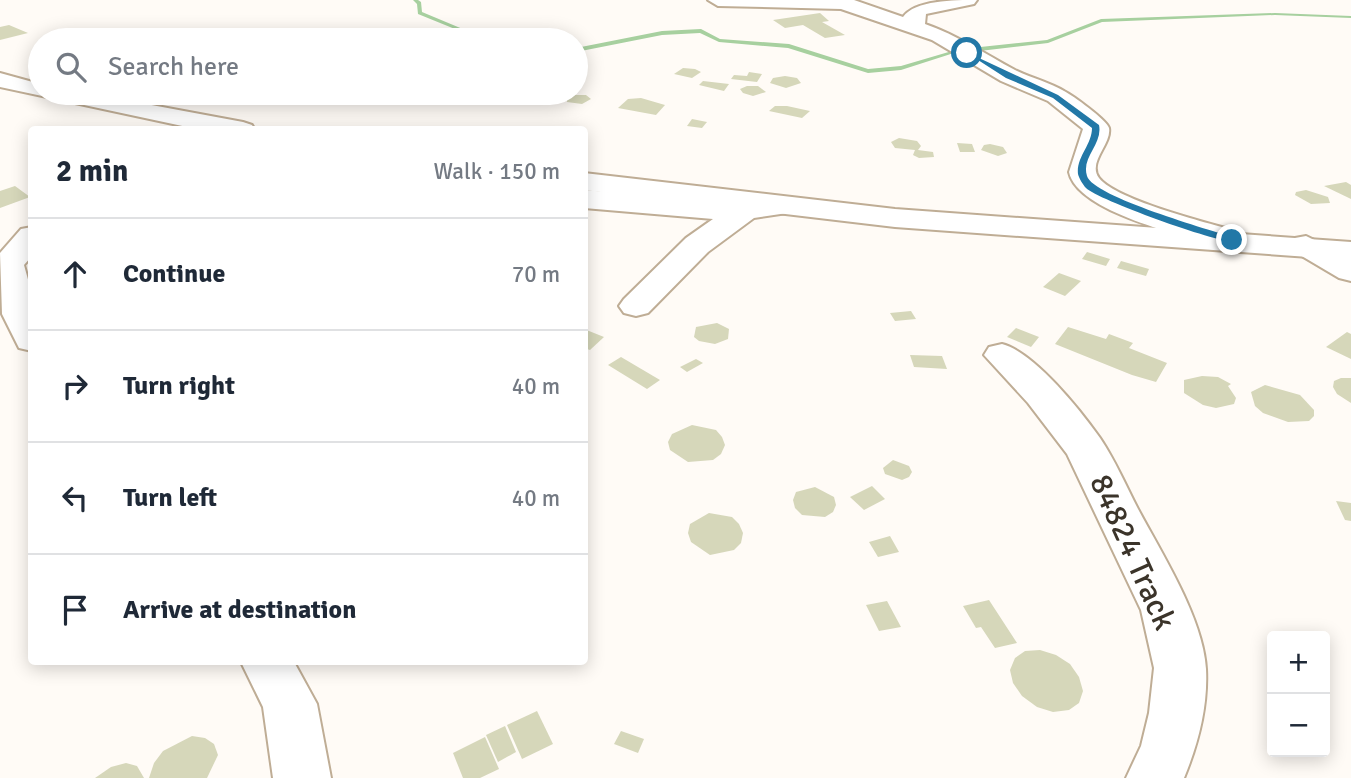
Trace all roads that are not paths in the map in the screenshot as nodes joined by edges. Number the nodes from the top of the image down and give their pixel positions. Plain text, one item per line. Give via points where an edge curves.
1 (718, 0) edge
2 (734, 0) edge
3 (967, 0) edge
4 (838, 1) edge
5 (915, 27) junction
6 (0, 80) edge
7 (28, 88) edge
8 (113, 105) edge
9 (222, 126) edge
10 (588, 182) edge
11 (588, 199) edge
12 (784, 206) junction
13 (743, 212) junction
14 (28, 240) edge
15 (1232, 240) junction
16 (1306, 245) junction
17 (1351, 251) edge
18 (4, 266) edge
19 (1351, 271) edge
20 (636, 306) dead end
21 (17, 329) edge
22 (1002, 355) dead end
23 (269, 665) edge
24 (302, 778) edge
25 (1155, 778) edge

1 - 2 street
2 - 4 street
3 - 5 street via 919,10 913,16
4 - 5 street
5 - 15 street via 1056,96 1096,127 1082,176 1090,187 1118,202
6 - 7 street
8 - 9 street
10 - 12 street
11 - 13 street
12 - 13 street
12 - 15 street via 895,218
13 - 20 street via 697,245
14 - 18 street
15 - 16 street
16 - 17 street
16 - 19 street
18 - 21 street
22 - 25 street, 84824 Track via 1042,394 1085,448 1166,610 1180,668 1168,749
23 - 24 street via 290,704

